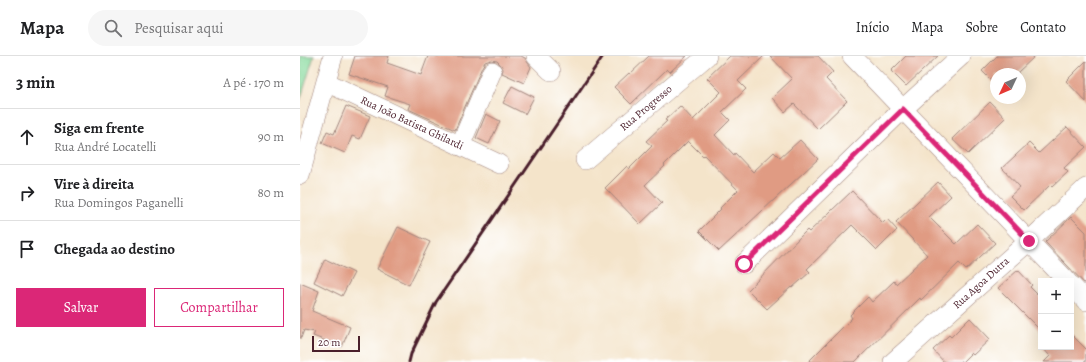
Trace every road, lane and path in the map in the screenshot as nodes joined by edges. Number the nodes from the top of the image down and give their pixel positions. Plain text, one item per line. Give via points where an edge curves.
1 (334, 56) edge
2 (536, 56) edge
3 (707, 56) edge
4 (852, 56) edge
5 (961, 56) edge
6 (492, 71) dead end
7 (551, 71) dead end
8 (326, 82) junction
9 (903, 109) junction
10 (460, 146) junction
11 (585, 160) dead end
12 (499, 164) dead end
13 (300, 174) edge
14 (1086, 188) edge
15 (1029, 241) junction
16 (744, 264) dead end
17 (1064, 278) edge
18 (1074, 289) edge
19 (1086, 301) edge
20 (893, 362) edge

1 - 8 street
2 - 7 street
3 - 11 street, Rua Progresso
4 - 9 street
5 - 9 street
6 - 10 street
8 - 10 street, Rua João Batista Ghilardi
8 - 13 street
9 - 15 street
9 - 16 street
10 - 12 street, Rua João Batista Ghilardi
14 - 15 street, Rua Agoa Dutra
15 - 17 street
15 - 20 street, Rua Agoa Dutra
18 - 19 street

